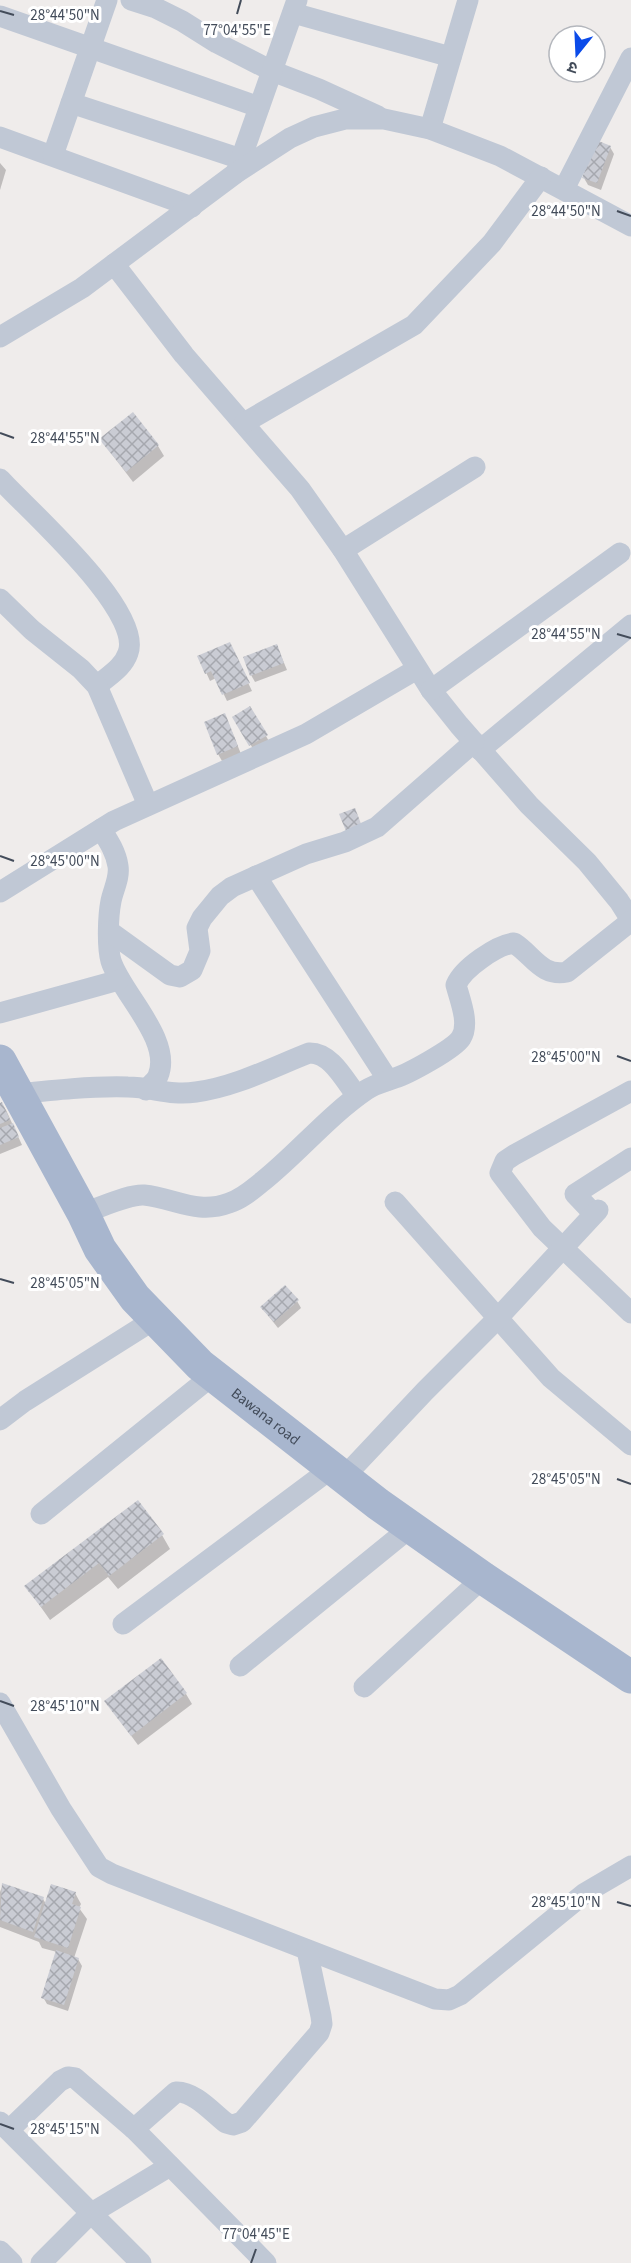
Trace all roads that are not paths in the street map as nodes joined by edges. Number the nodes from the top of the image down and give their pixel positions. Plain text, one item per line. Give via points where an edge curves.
1 (107, 0) edge
2 (130, 0) edge
3 (462, 1) edge
4 (295, 6) edge
5 (0, 16) edge
6 (90, 48) junction
7 (451, 57) junction
8 (631, 58) edge
9 (272, 71) junction
10 (71, 103) junction
11 (259, 107) junction
12 (384, 119) junction
13 (430, 129) junction
14 (0, 137) edge
15 (53, 155) junction
16 (238, 166) junction
17 (541, 177) junction
18 (564, 189) junction
19 (192, 207) junction
20 (631, 226) edge
21 (114, 264) junction
22 (0, 337) edge
23 (244, 423) junction
24 (475, 467) dead end
25 (0, 479) edge
26 (343, 550) junction
27 (620, 553) dead end
28 (0, 599) edge
29 (631, 625) edge
30 (417, 669) junction
31 (97, 686) junction
32 (431, 690) junction
33 (477, 746) junction
34 (148, 805) junction
35 (101, 829) junction
36 (256, 876) junction
37 (0, 892) edge
38 (631, 921) edge
39 (109, 931) junction
40 (119, 980) junction
41 (0, 1013) edge
42 (0, 1061) edge
43 (387, 1080) junction
44 (146, 1090) junction
45 (631, 1091) edge
46 (18, 1094) junction
47 (357, 1096) junction
48 (631, 1158) edge
49 (395, 1202) dead end
50 (83, 1214) junction
51 (562, 1248) junction
52 (631, 1313) edge
53 (155, 1319) junction
54 (497, 1319) junction
55 (213, 1375) junction
56 (0, 1420) edge
57 (631, 1445) edge
58 (338, 1472) junction
59 (41, 1514) dead end
60 (411, 1527) junction
61 (483, 1578) junction
62 (123, 1624) dead end
63 (240, 1666) dead end
64 (631, 1677) edge
65 (364, 1688) dead end
66 (0, 1703) edge
67 (631, 1866) edge
68 (307, 1950) junction
69 (4, 2126) edge
70 (134, 2129) junction
71 (170, 2166) junction
72 (90, 2214) junction
73 (0, 2252) edge
74 (138, 2262) edge
75 (12, 2263) edge
76 (41, 2263) edge
77 (266, 2263) edge

1 - 6 street
2 - 9 street via 165,12
3 - 7 street
4 - 7 street
4 - 9 street
5 - 6 street
6 - 10 street
6 - 11 street
7 - 13 street
8 - 18 street
9 - 11 street
9 - 12 street
10 - 15 street
10 - 16 street
11 - 16 street
12 - 13 street
12 - 16 street via 345,119 314,127
13 - 17 street via 500,156
14 - 15 street
15 - 19 street
16 - 19 street
17 - 18 street
17 - 23 street via 492,243 414,325
18 - 20 street
19 - 21 street
21 - 22 street
21 - 23 street via 184,355
23 - 26 street via 300,489
24 - 26 street
25 - 31 street via 91,572 127,631 129,652 120,666
26 - 30 street
27 - 32 street
28 - 31 street
29 - 33 street
30 - 32 street
30 - 34 street via 306,734
31 - 34 street
32 - 33 street
33 - 36 street via 376,827 345,843 306,854
33 - 38 street via 529,806 587,862
34 - 35 street
35 - 37 street
35 - 39 street via 116,855 119,869 110,902
36 - 39 street via 220,896 202,918 197,928 198,961 186,976 170,975
36 - 43 street
38 - 43 street via 572,968 557,974 547,971 514,943 498,947 463,974 456,985 464,1020 460,1040 420,1066
39 - 40 street via 110,959
40 - 41 street
40 - 44 street via 146,1018 155,1039 160,1064 157,1077
42 - 46 main road, Bawana road
43 - 47 street
44 - 46 street via 117,1087
44 - 47 street via 168,1094 197,1092 316,1053 332,1064
45 - 51 street via 514,1155 501,1168 502,1179
46 - 50 main road, Bawana road
47 - 50 street via 291,1158 247,1194 229,1203 196,1208 142,1195
48 - 51 street via 575,1194 596,1212
49 - 54 street
50 - 53 main road, Bawana road via 100,1249
51 - 52 street
51 - 54 street
53 - 55 main road, Bawana road
53 - 56 street
54 - 57 street via 561,1388
54 - 58 street
55 - 58 main road, Bawana road
55 - 59 street
58 - 60 main road, Bawana road
58 - 62 street
60 - 61 main road, Bawana road
60 - 63 street
61 - 64 main road, Bawana road
61 - 65 street
66 - 68 street via 99,1867
67 - 68 street via 585,1893 449,2000 425,1996
68 - 70 street via 321,2016 320,2033 242,2122 226,2123 190,2096 176,2092
69 - 70 street via 68,2077 82,2082
69 - 72 street
70 - 71 street
71 - 72 street
71 - 77 street
72 - 74 street
72 - 76 street
73 - 75 street

